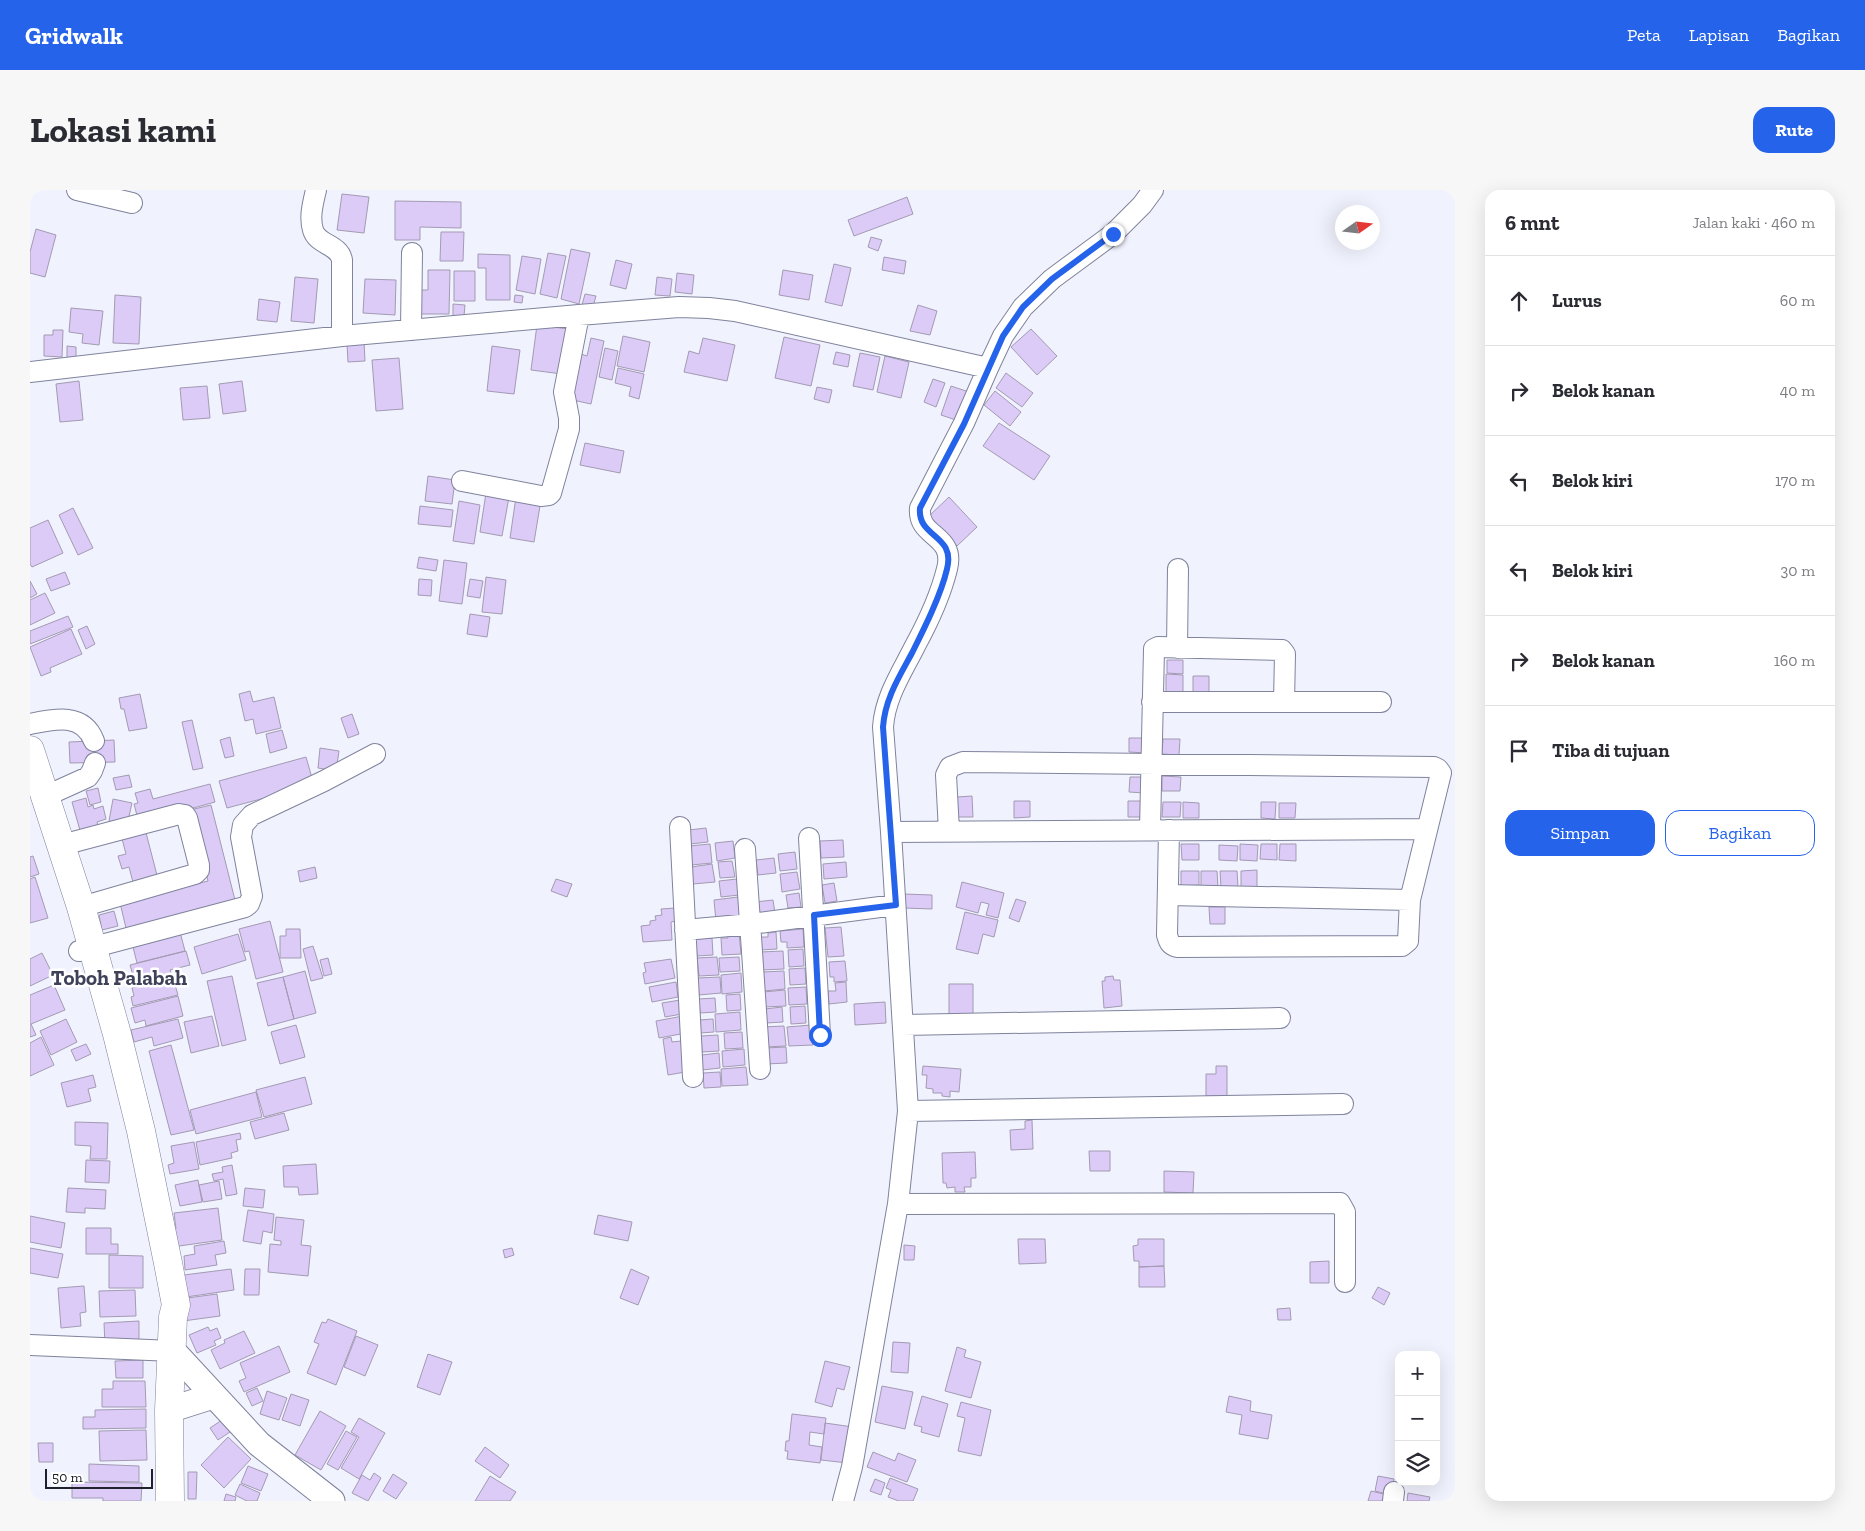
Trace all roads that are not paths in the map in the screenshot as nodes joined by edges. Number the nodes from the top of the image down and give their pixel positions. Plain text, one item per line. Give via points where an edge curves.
1 (76, 190) edge
2 (316, 190) edge
3 (1153, 190) edge
4 (132, 203) dead end
5 (412, 253) dead end
6 (580, 315) junction
7 (411, 330) junction
8 (342, 336) junction
9 (988, 368) junction
10 (30, 372) edge
11 (462, 481) dead end
12 (1178, 569) dead end
13 (1177, 648) junction
14 (1152, 702) junction
15 (1284, 702) junction
16 (1381, 702) dead end
17 (30, 724) edge
18 (94, 741) dead end
19 (30, 750) edge
20 (375, 754) dead end
21 (95, 763) dead end
22 (1151, 763) junction
23 (38, 789) edge
24 (680, 826) dead end
25 (1427, 829) junction
26 (1160, 830) junction
27 (892, 832) junction
28 (949, 832) junction
29 (808, 838) dead end
30 (62, 845) junction
31 (745, 849) dead end
32 (1168, 896) junction
33 (1410, 900) junction
34 (896, 905) junction
35 (81, 907) junction
36 (814, 915) junction
37 (751, 924) junction
38 (685, 930) junction
39 (86, 949) junction
40 (1280, 1018) dead end
41 (903, 1025) junction
42 (820, 1035) dead end
43 (760, 1069) dead end
44 (693, 1077) dead end
45 (1343, 1104) dead end
46 (908, 1111) junction
47 (898, 1204) junction
48 (1345, 1282) dead end
49 (30, 1345) edge
50 (173, 1351) junction
51 (213, 1396) junction
52 (169, 1410) junction
53 (170, 1501) edge
54 (332, 1501) edge
55 (843, 1501) edge

1 - 4 street
2 - 8 street via 311,224 313,232 318,239 338,251 342,260
3 - 9 street via 1113,234 1052,279 1023,307 1003,336
5 - 7 street
6 - 7 street
6 - 9 street via 679,307 735,311
6 - 11 street via 564,392 569,429 551,493 542,496
7 - 8 street
8 - 10 street
9 - 27 street via 964,424 920,508 922,524 943,543 949,560 929,616 884,710
12 - 13 street
13 - 14 street via 1154,649
13 - 15 street via 1282,650 1285,654
14 - 15 street
14 - 22 street
15 - 16 street
17 - 18 street via 70,720 85,726
19 - 23 highway
20 - 39 street via 252,815 243,825 241,837 252,896 246,907
21 - 23 street via 88,777
22 - 25 street via 1434,767 1440,771 1440,777
22 - 26 street
22 - 28 street via 964,762 950,767 946,775
23 - 30 highway
23 - 39 highway
24 - 38 street
25 - 26 street
25 - 33 street
26 - 28 street
26 - 32 street
27 - 28 street
27 - 34 street
29 - 36 street
30 - 35 highway
30 - 35 street via 179,814 187,818 199,865 195,874
31 - 37 street
32 - 33 street
32 - 33 street via 1168,941 1177,947 1402,946 1408,941
34 - 36 street
34 - 41 street
35 - 39 highway
36 - 37 street
36 - 42 street
37 - 38 street
37 - 43 street
38 - 44 street
39 - 50 highway via 166,1306 173,1317
40 - 41 street
41 - 46 street
45 - 46 street
46 - 47 street
47 - 48 street via 1340,1203 1345,1212
47 - 55 street via 852,1467
49 - 50 street
50 - 51 main road
50 - 52 highway
51 - 52 main road
51 - 54 main road via 259,1444
52 - 53 highway

